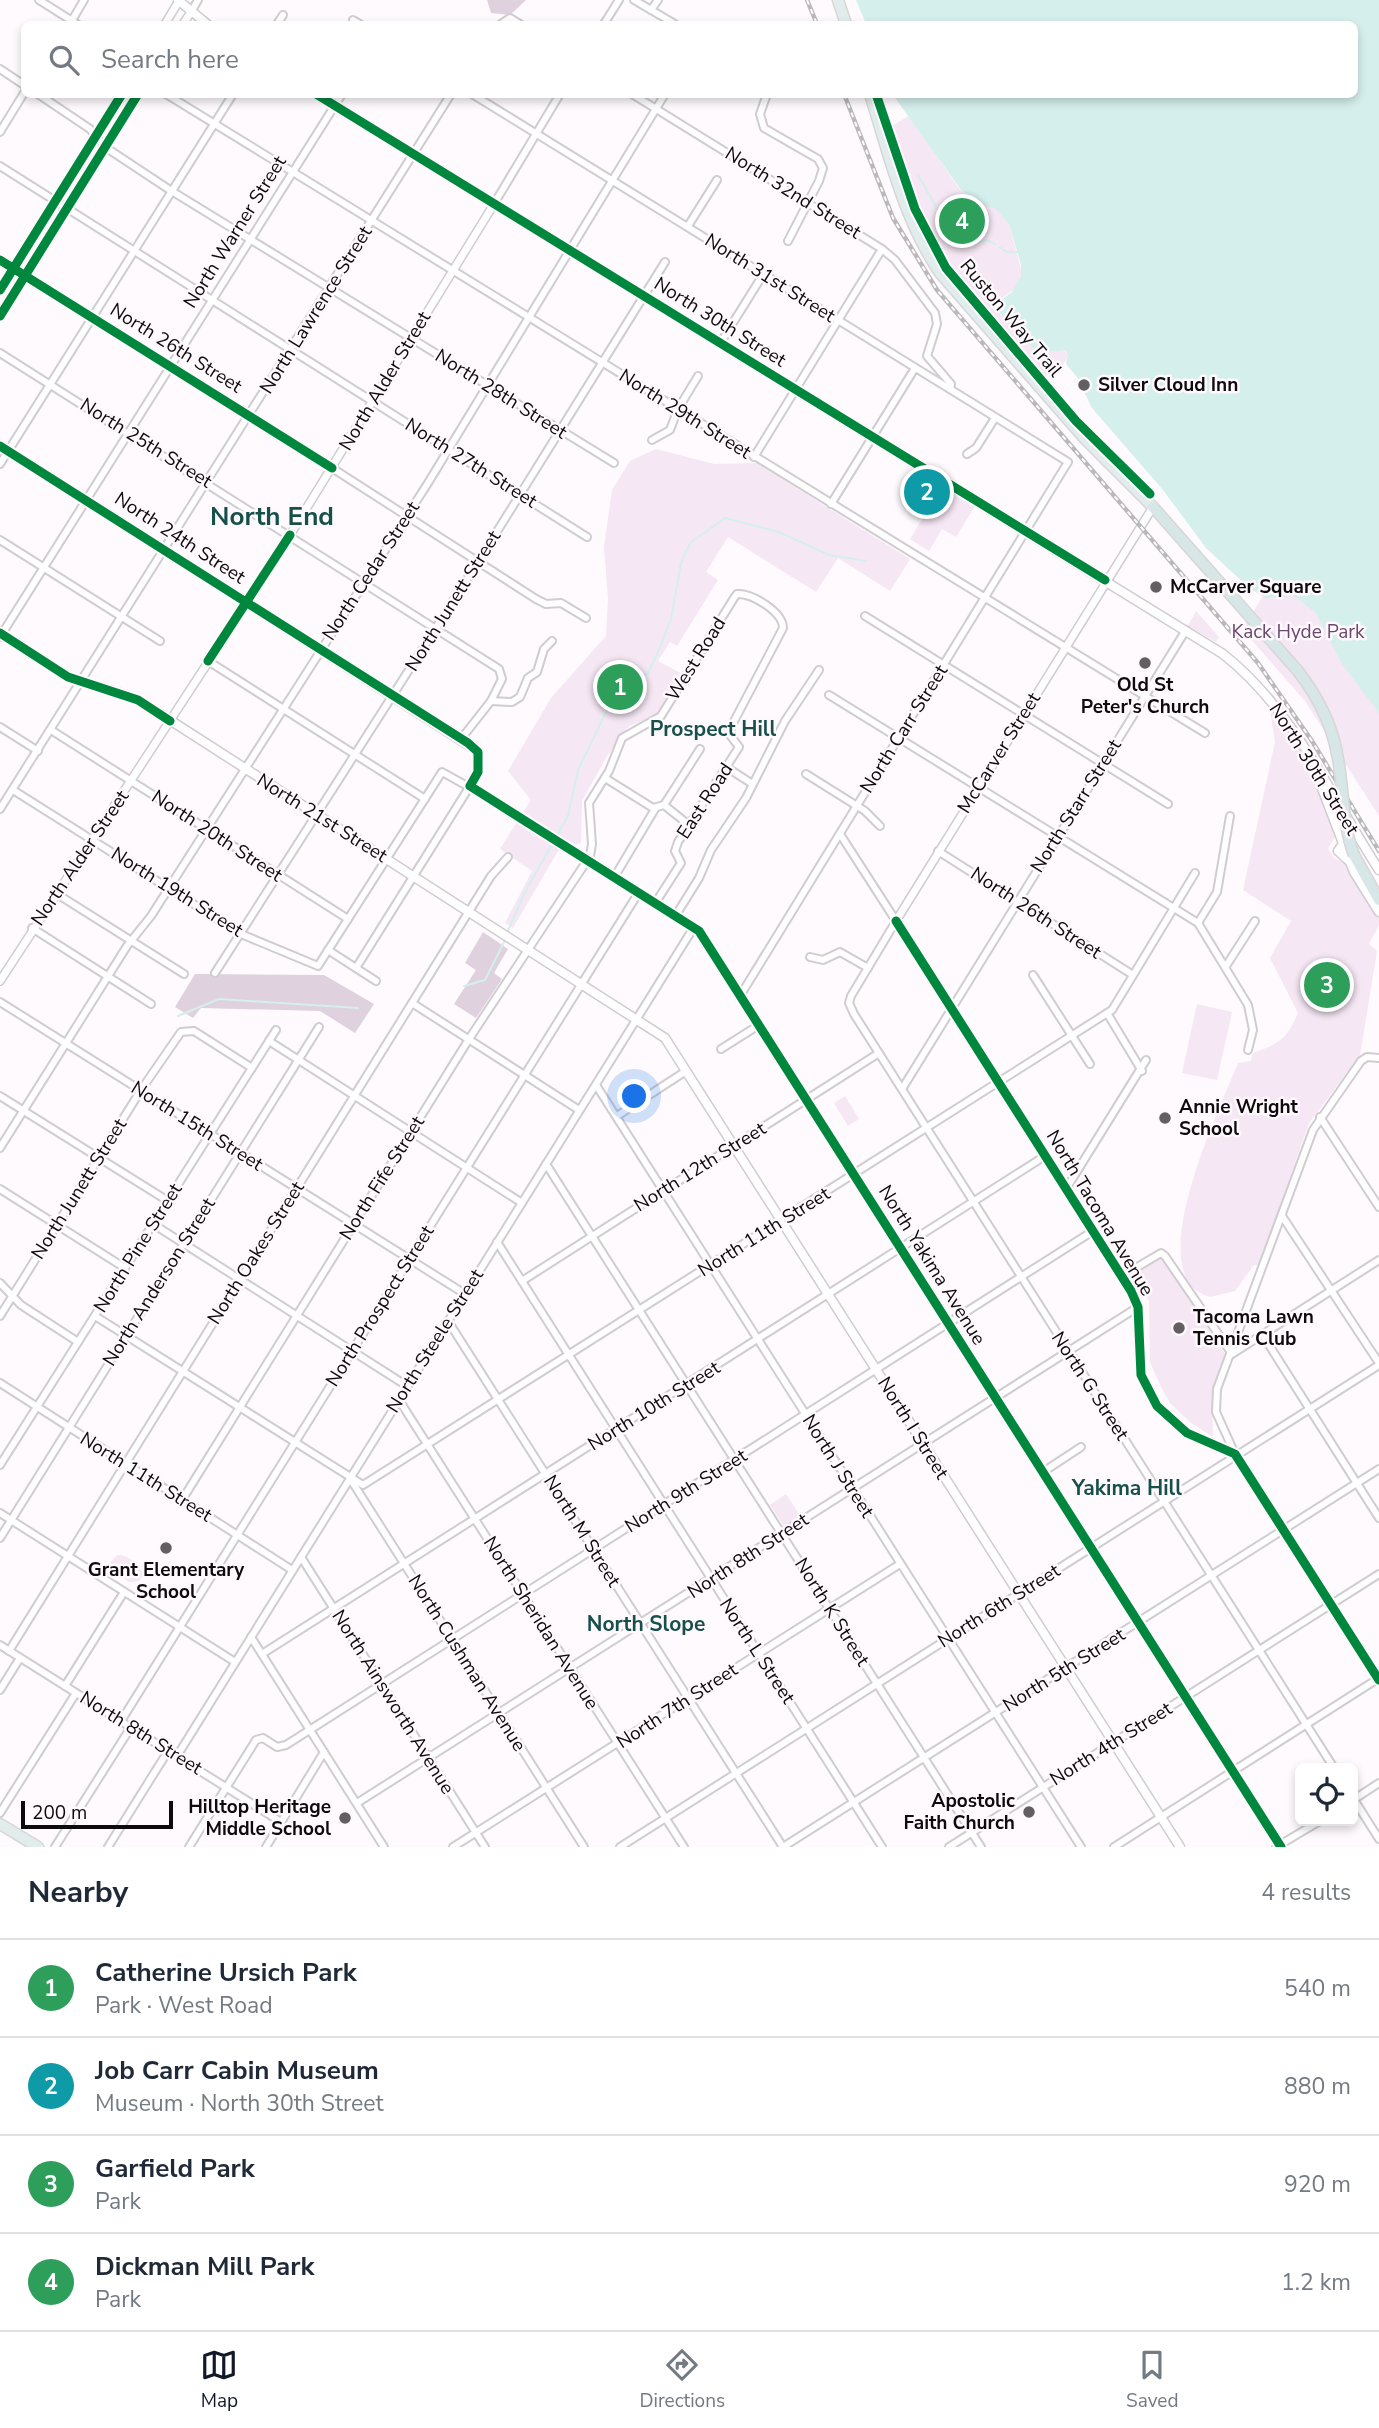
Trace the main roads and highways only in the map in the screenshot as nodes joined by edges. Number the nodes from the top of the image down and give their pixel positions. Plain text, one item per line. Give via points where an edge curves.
1 (179, 0) edge
2 (838, 0) edge
3 (203, 21) edge
4 (845, 21) edge
5 (322, 98) edge
6 (871, 98) edge
7 (1153, 507) joint
8 (0, 635) edge
9 (1312, 760) junction
10 (1342, 843) junction
11 (1351, 858) junction
12 (1379, 871) edge
13 (1379, 900) edge
14 (1379, 912) edge
15 (637, 1018) joint
16 (0, 1824) edge
17 (38, 1847) edge
18 (1180, 1847) edge

1 - 3 main road
2 - 4 main road
5 - 9 main road, North 30th Street via 1223,654 1286,719
6 - 7 main road via 906,207 940,273 1085,439
7 - 11 highway, bridge via 1317,698 1338,755
8 - 15 main road, North 21st Street via 81,683 138,700
9 - 10 main road
9 - 12 main road, North 30th Street
10 - 11 main road via 1338,853
10 - 12 main road via 1355,838
11 - 13 highway
11 - 14 main road via 1359,883
15 - 18 main road, North I Street via 663,1037 686,1071
16 - 17 main road

